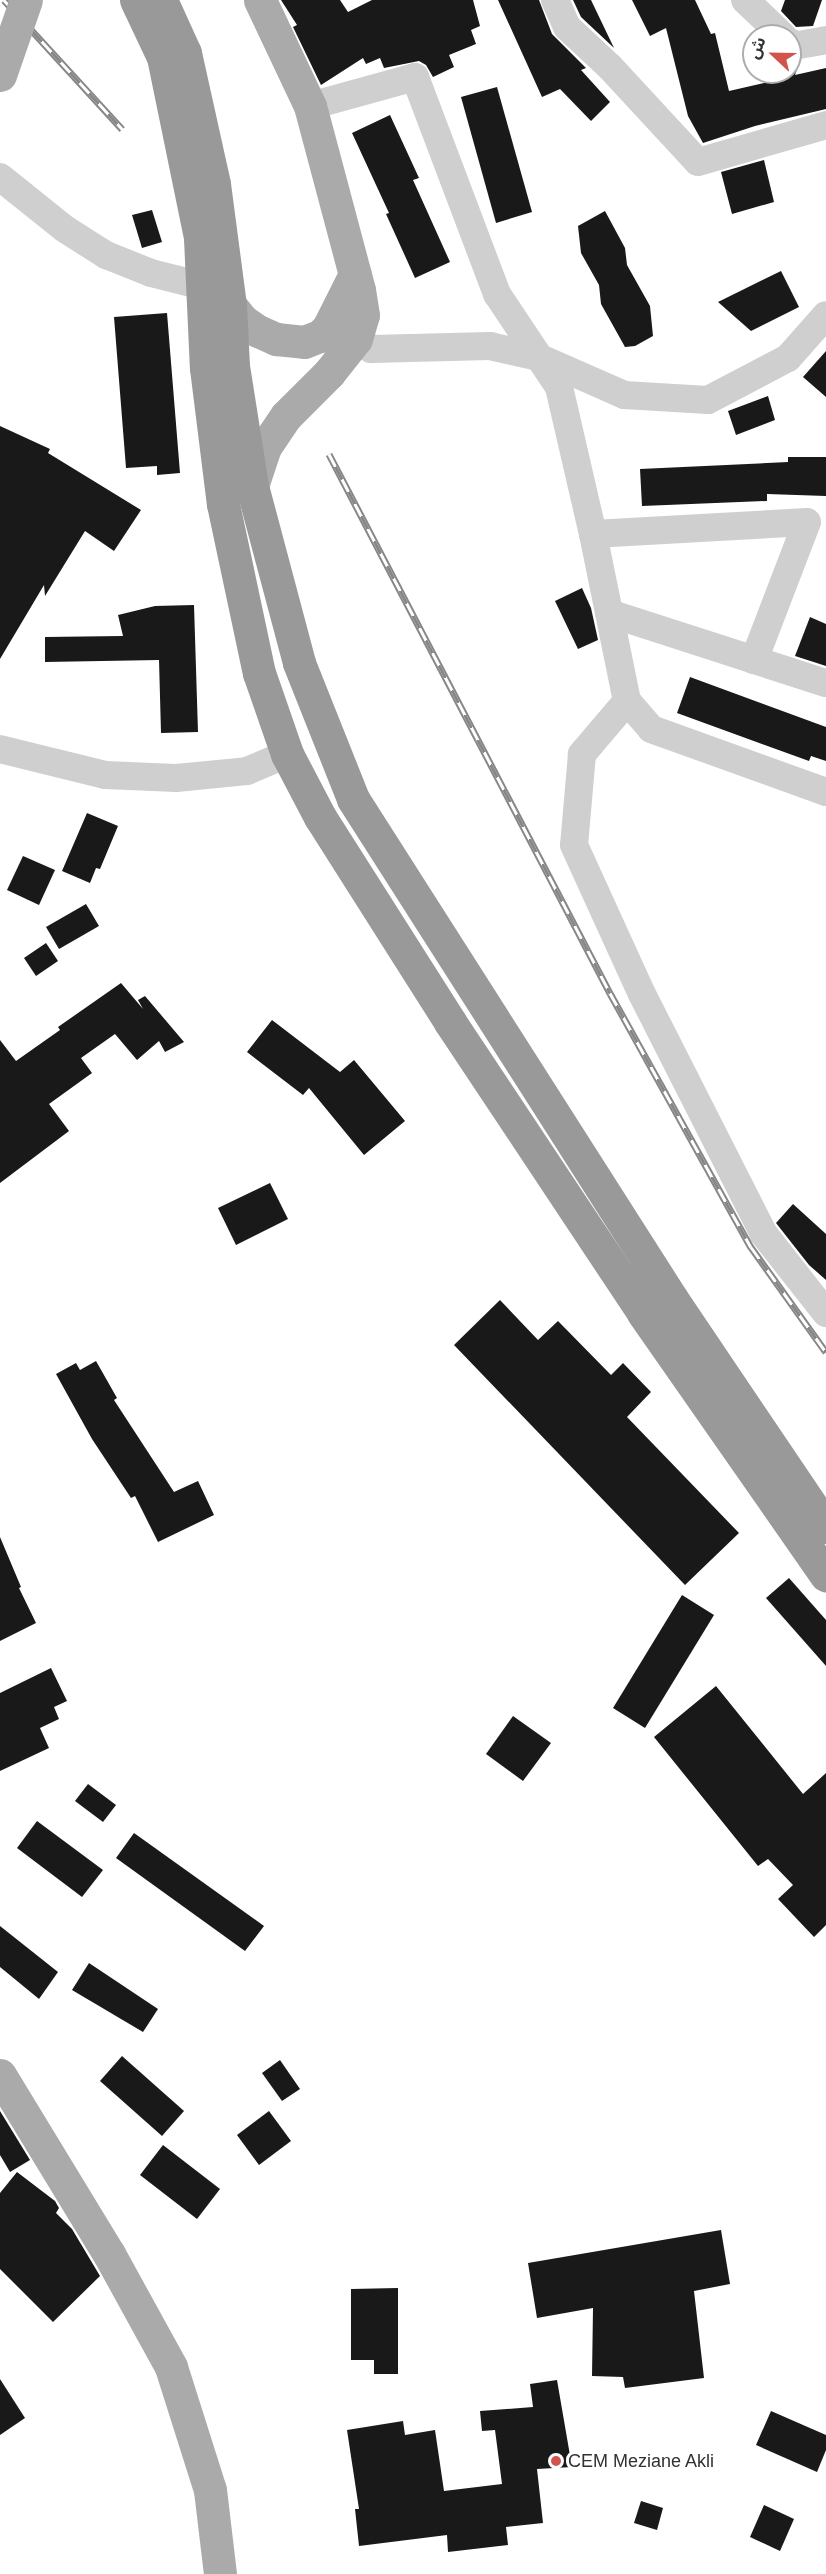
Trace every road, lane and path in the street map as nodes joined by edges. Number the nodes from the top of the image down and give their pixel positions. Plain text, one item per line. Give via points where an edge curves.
1 (26, 0) edge
2 (136, 0) edge
3 (162, 0) edge
4 (260, 0) edge
5 (555, 0) edge
6 (745, 0) edge
7 (770, 24) edge
8 (826, 40) edge
9 (802, 44) edge
10 (0, 75) edge
11 (309, 106) junction
12 (826, 125) edge
13 (0, 177) edge
14 (202, 286) junction
15 (230, 305) junction
16 (826, 315) edge
17 (345, 329) junction
18 (538, 357) junction
19 (252, 486) junction
20 (593, 534) junction
21 (609, 614) junction
22 (754, 660) junction
23 (826, 683) edge
24 (627, 701) junction
25 (0, 749) edge
26 (287, 754) junction
27 (826, 792) edge
28 (826, 1313) edge
29 (826, 1527) edge
30 (826, 1575) edge
31 (0, 2075) edge
32 (220, 2574) edge

1 - 10 main road, bridge
2 - 14 highway via 162,57 200,238
3 - 15 highway via 185,53 214,184
4 - 11 main road
5 - 12 street via 567,27 610,67 698,162
6 - 7 street
8 - 9 street
11 - 17 main road via 355,274
11 - 18 street via 415,77 497,294
13 - 14 street via 65,229 106,255 151,273
14 - 26 highway via 206,368 223,504 260,673
15 - 17 main road via 242,320 276,339 295,342
15 - 19 highway via 233,366
16 - 18 street via 788,358 708,400 624,395
17 - 18 street via 371,349 490,346
17 - 19 main road via 329,373 286,416 266,447
18 - 20 street via 559,387
19 - 29 highway via 299,663 353,799 672,1299
20 - 21 street
20 - 22 street via 807,522
21 - 22 street
21 - 24 street
22 - 23 street
24 - 27 street via 651,729
24 - 28 street via 582,754 574,845 642,994 762,1233
25 - 26 street via 105,775 176,778 247,771
26 - 30 highway via 320,817 450,1022 643,1312
31 - 32 main road via 110,2254 171,2367 210,2490

